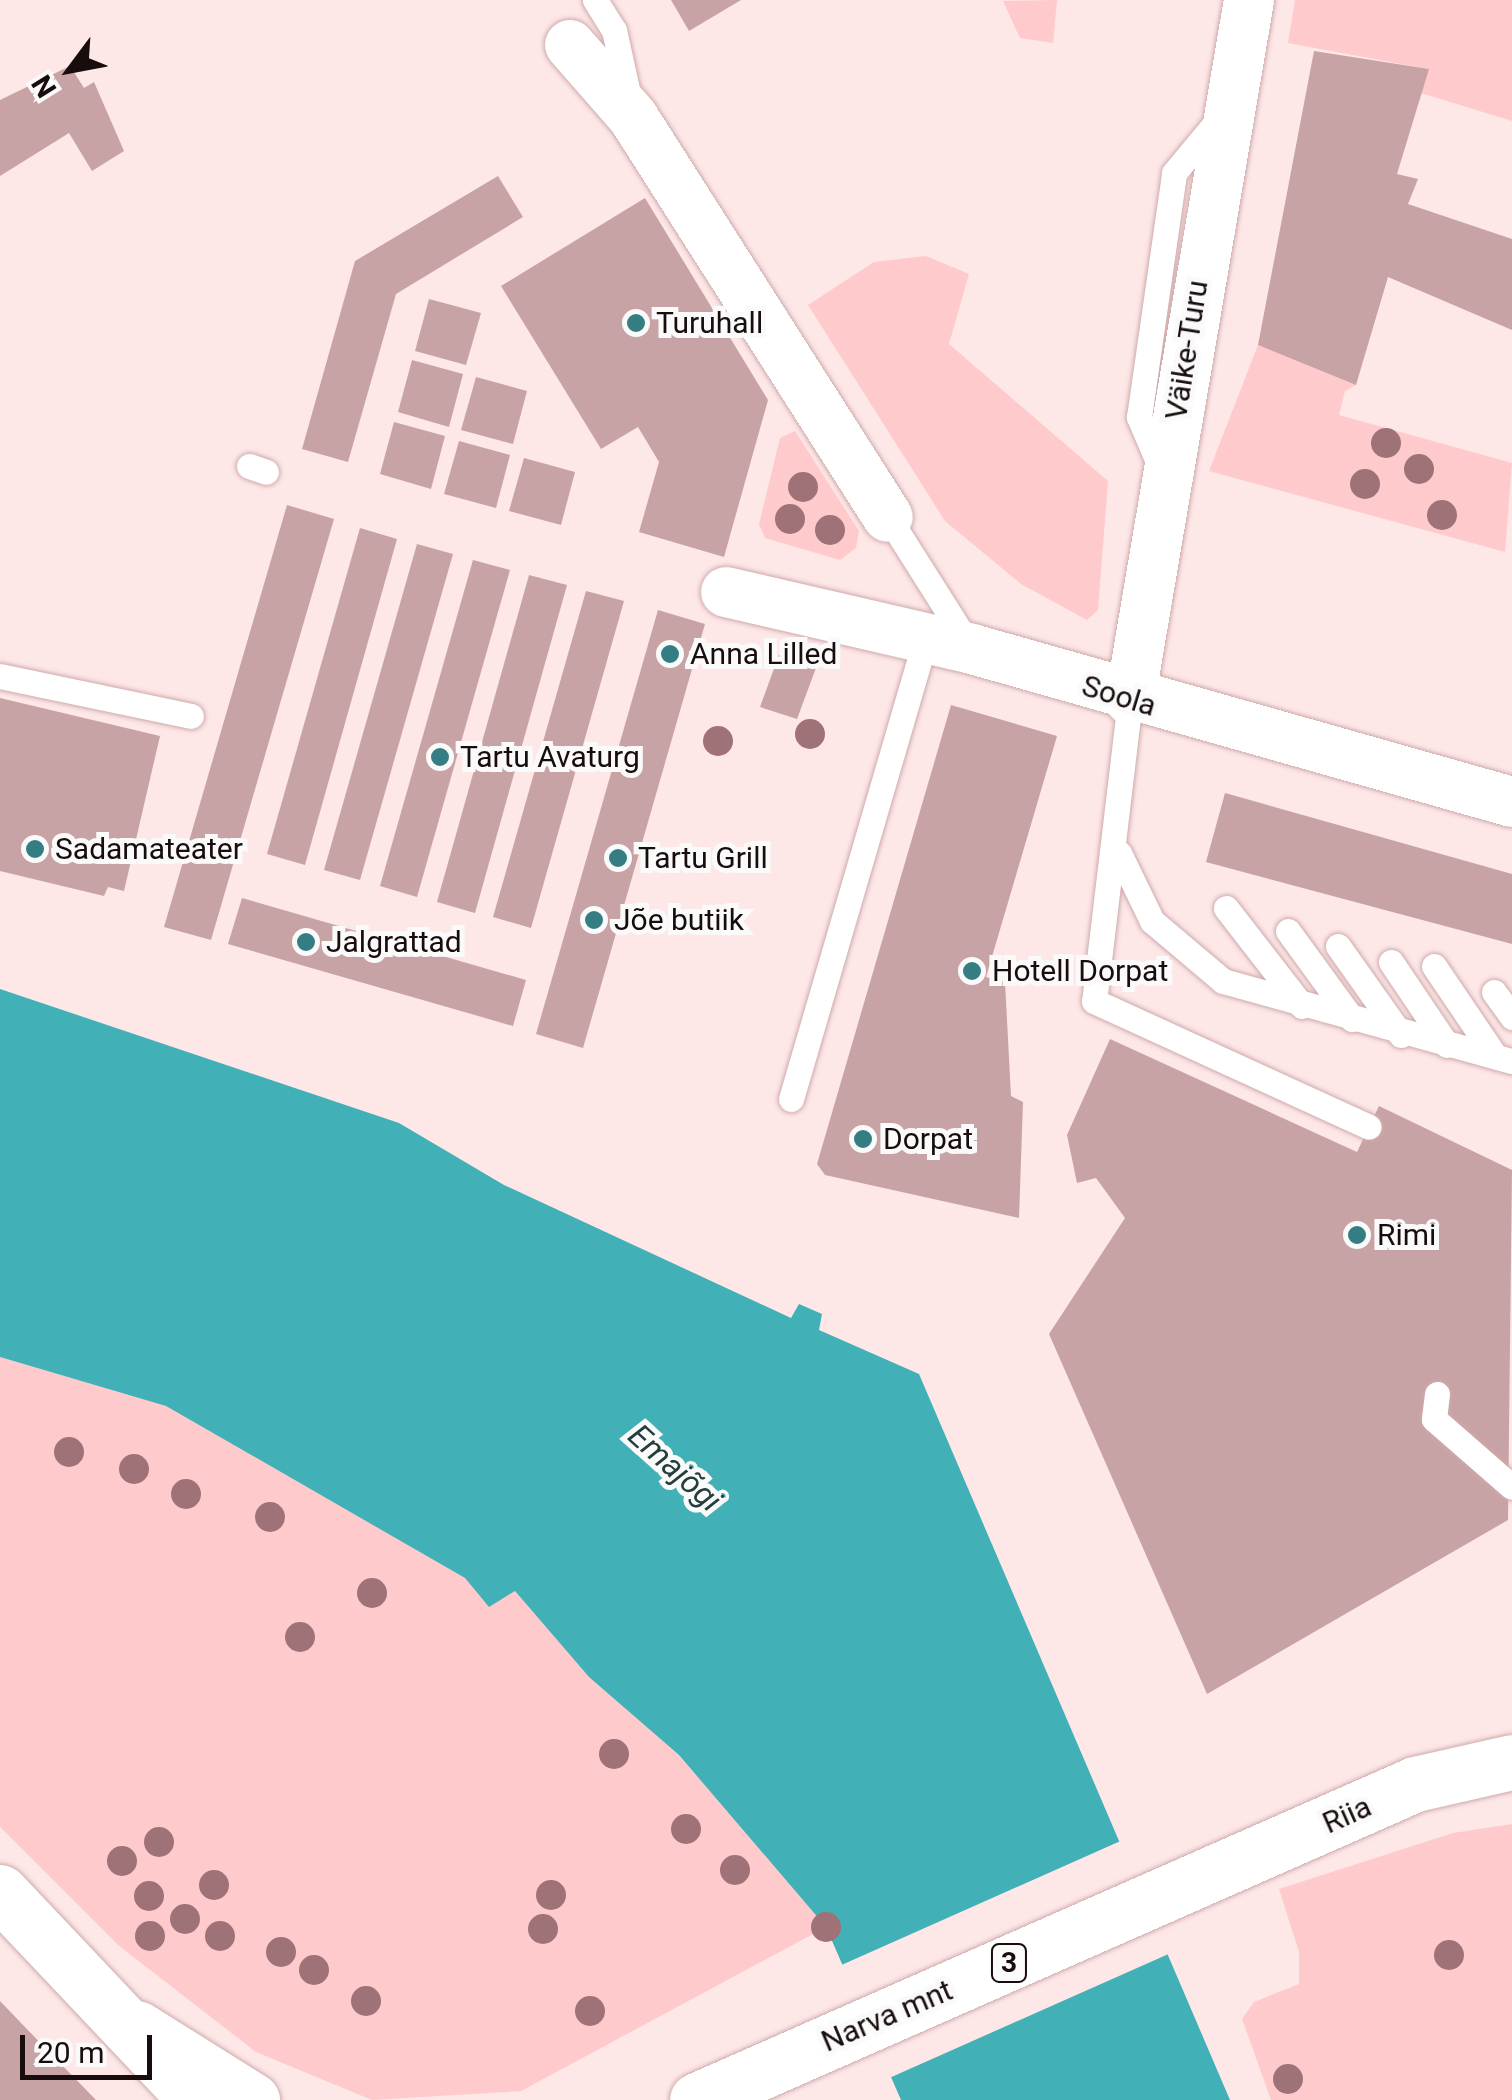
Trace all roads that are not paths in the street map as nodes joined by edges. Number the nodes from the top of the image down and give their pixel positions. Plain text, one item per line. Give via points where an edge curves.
1 (595, 0) edge
2 (1248, 0) edge
3 (570, 46) dead end
4 (634, 118) junction
5 (888, 517) joint
6 (726, 592) dead end
7 (949, 644) junction
8 (0, 676) edge
9 (1130, 700) junction
10 (191, 716) dead end
11 (1512, 802) edge
12 (1114, 834) junction
13 (1226, 908) dead end
14 (1288, 931) dead end
15 (1338, 946) dead end
16 (1391, 962) dead end
17 (1434, 966) dead end
18 (1494, 992) dead end
19 (1302, 1006) junction
20 (1512, 1017) edge
21 (1352, 1019) junction
22 (1401, 1035) junction
23 (1446, 1045) junction
24 (1504, 1058) edge
25 (791, 1098) dead end
26 (1368, 1127) dead end
27 (1436, 1394) dead end
28 (1512, 1487) edge
29 (1512, 1762) edge
30 (1188, 1886) joint
31 (0, 1892) edge
32 (137, 2028) junction
33 (198, 2100) edge
34 (252, 2100) edge
35 (697, 2100) edge

1 - 4 lane via 614,30
2 - 9 street, Väike-Turu
3 - 4 street
4 - 5 street
5 - 7 lane
6 - 7 street, Soola
7 - 9 street, Soola
7 - 25 lane via 843,888
8 - 10 lane
9 - 11 street, Soola
9 - 12 lane
12 - 19 lane via 1125,882 1182,955 1223,981
12 - 26 lane via 1094,1001
13 - 19 lane
14 - 21 lane
15 - 22 lane
16 - 23 lane
17 - 24 lane
18 - 20 lane
19 - 21 lane
21 - 22 lane
22 - 23 lane
23 - 24 lane
27 - 28 lane via 1434,1419
29 - 30 main road, Riia / 3 via 1415,1784
30 - 35 main road, Narva mnt / 3
31 - 32 main road
32 - 33 main road
32 - 34 main road

